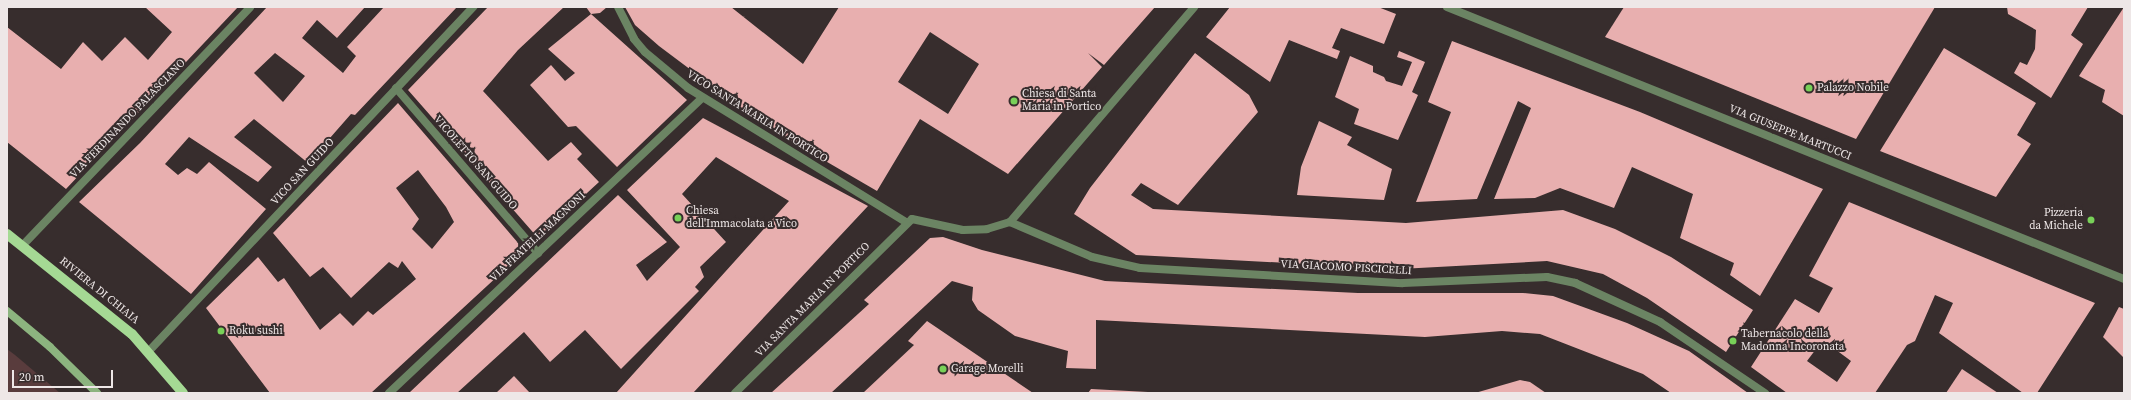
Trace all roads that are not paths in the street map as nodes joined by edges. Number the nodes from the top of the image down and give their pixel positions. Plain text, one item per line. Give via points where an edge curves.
1 (250, 7) edge
2 (473, 7) edge
3 (618, 7) edge
4 (1194, 7) edge
5 (1447, 7) edge
6 (396, 88) junction
7 (702, 98) junction
8 (906, 222) junction
9 (1010, 222) junction
10 (7, 234) edge
11 (22, 246) junction
12 (538, 253) junction
13 (2124, 279) edge
14 (7, 311) edge
15 (149, 351) junction
16 (97, 393) edge
17 (183, 393) edge
18 (389, 393) edge
19 (735, 393) edge
20 (1765, 393) edge

1 - 11 street, VIA FERDINANDO PALASCIANO
2 - 6 street, VICO SAN GUIDO
3 - 7 street, VICO SANTA MARIA IN PORTICO via 634,39 645,52
4 - 9 street
5 - 13 street, VIA GIUSEPPE MARTUCCI
6 - 12 street, VICOLETTO SAN GUIDO
6 - 15 street, VICO SAN GUIDO
7 - 8 street, VICO SANTA MARIA IN PORTICO
7 - 12 street, VIA FRATELLI MAGNONI
8 - 9 street via 918,219 955,229 979,230
8 - 19 street, VIA SANTA MARIA IN PORTICO
9 - 20 street, VIA GIACOMO PISCICELLI via 1092,256 1140,268 1403,283 1547,277 1575,283 1660,322
10 - 11 main road, RIVIERA DI CHIAIA
11 - 15 main road, RIVIERA DI CHIAIA via 108,313
12 - 18 street, VIA FRATELLI MAGNONI
14 - 16 street via 50,347
15 - 17 main road, RIVIERA DI CHIAIA

